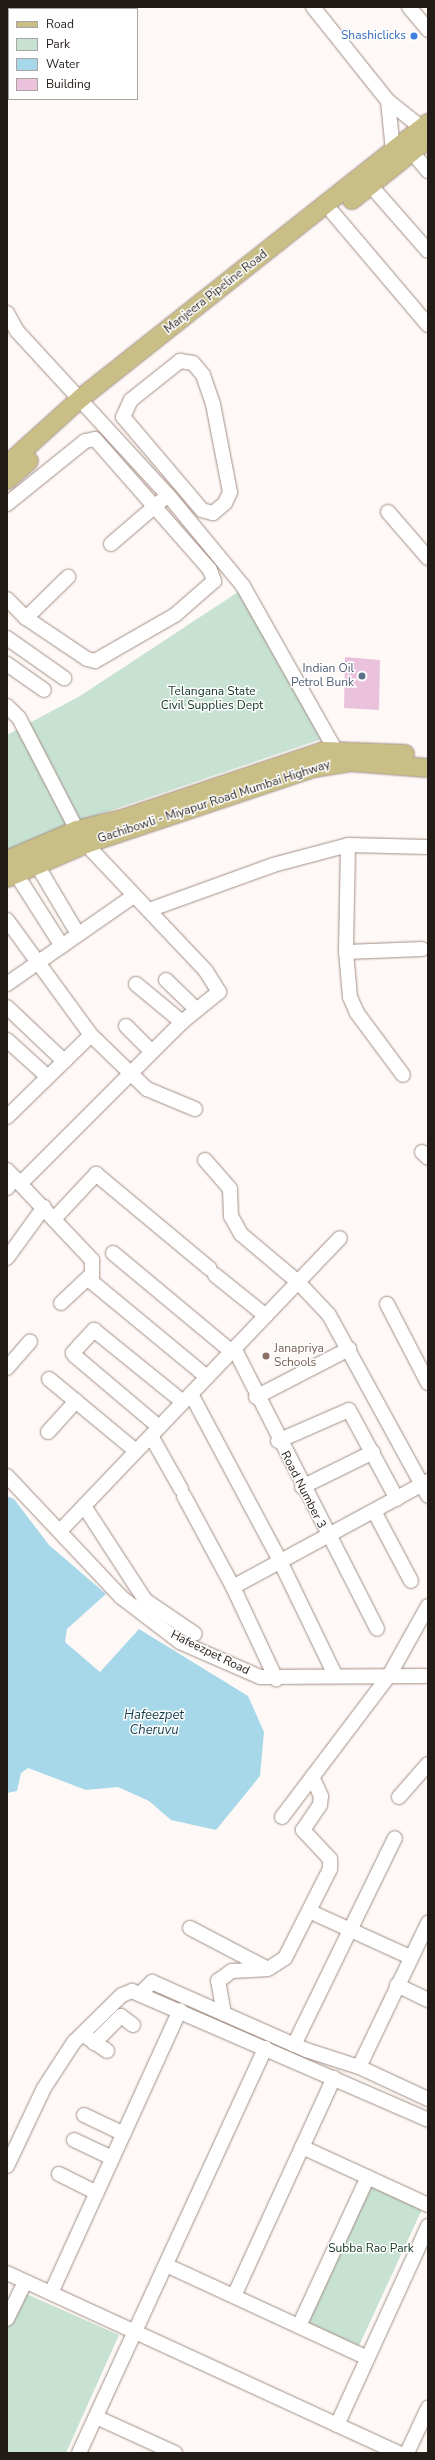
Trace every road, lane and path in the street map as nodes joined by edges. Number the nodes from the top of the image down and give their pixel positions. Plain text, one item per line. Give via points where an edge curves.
1 (313, 7) edge
2 (409, 7) edge
3 (428, 30) edge
4 (388, 101) junction
5 (426, 130) edge
6 (393, 151) junction
7 (412, 152) junction
8 (428, 171) edge
9 (371, 186) junction
10 (333, 213) junction
11 (285, 245) junction
12 (428, 251) edge
13 (10, 317) edge
14 (428, 325) edge
15 (87, 404) junction
16 (7, 465) edge
17 (7, 480) edge
18 (180, 485) junction
19 (168, 495) junction
20 (7, 504) edge
21 (154, 507) junction
22 (388, 512) dead end
23 (111, 544) dead end
24 (428, 558) edge
25 (68, 577) dead end
26 (7, 599) edge
27 (26, 618) junction
28 (7, 638) edge
29 (7, 664) edge
30 (64, 678) dead end
31 (44, 690) dead end
32 (7, 706) edge
33 (336, 749) junction
34 (428, 756) edge
35 (428, 768) edge
36 (148, 817) junction
37 (81, 837) junction
38 (348, 845) junction
39 (428, 847) edge
40 (37, 865) junction
41 (9, 868) edge
42 (132, 897) junction
43 (149, 910) junction
44 (7, 920) edge
45 (78, 934) junction
46 (62, 946) junction
47 (422, 949) dead end
48 (346, 952) junction
49 (37, 964) junction
50 (166, 980) dead end
51 (7, 984) edge
52 (136, 984) dead end
53 (7, 1007) edge
54 (196, 1009) junction
55 (182, 1022) junction
56 (126, 1026) dead end
57 (91, 1035) junction
58 (7, 1040) edge
59 (151, 1052) junction
60 (64, 1061) junction
61 (130, 1072) junction
62 (402, 1075) dead end
63 (48, 1077) junction
64 (195, 1109) dead end
65 (7, 1117) edge
66 (205, 1160) dead end
67 (13, 1180) edge
68 (44, 1207) junction
69 (54, 1219) junction
70 (340, 1238) dead end
71 (9, 1253) edge
72 (113, 1253) dead end
73 (90, 1276) junction
74 (298, 1282) junction
75 (61, 1303) dead end
76 (387, 1304) dead end
77 (266, 1316) junction
78 (30, 1342) dead end
79 (349, 1349) junction
80 (233, 1350) junction
81 (7, 1368) edge
82 (207, 1377) junction
83 (49, 1379) dead end
84 (428, 1383) edge
85 (256, 1397) junction
86 (187, 1398) junction
87 (76, 1401) junction
88 (48, 1432) dead end
89 (155, 1432) junction
90 (278, 1441) junction
91 (136, 1451) junction
92 (373, 1452) junction
93 (7, 1476) edge
94 (302, 1487) junction
95 (426, 1487) edge
96 (397, 1499) junction
97 (84, 1506) junction
98 (374, 1511) junction
99 (60, 1531) junction
100 (326, 1536) junction
101 (280, 1561) junction
102 (411, 1581) dead end
103 (233, 1587) junction
104 (428, 1606) edge
105 (377, 1629) dead end
106 (195, 1634) dead end
107 (390, 1674) junction
108 (335, 1675) junction
109 (428, 1676) edge
110 (276, 1679) junction
111 (428, 1764) edge
112 (312, 1777) junction
113 (399, 1797) dead end
114 (282, 1817) dead end
115 (394, 1838) dead end
116 (310, 1912) junction
117 (428, 1924) edge
118 (190, 1928) dead end
119 (352, 1931) junction
120 (410, 1957) junction
121 (268, 1968) junction
122 (397, 1985) junction
123 (142, 1993) junction
124 (428, 2000) edge
125 (180, 2010) junction
126 (224, 2014) junction
127 (133, 2025) dead end
128 (267, 2033) junction
129 (83, 2034) junction
130 (94, 2043) junction
131 (294, 2045) junction
132 (263, 2047) junction
133 (107, 2051) dead end
134 (359, 2068) junction
135 (334, 2078) junction
136 (428, 2099) edge
137 (84, 2115) dead end
138 (428, 2120) edge
139 (124, 2134) junction
140 (74, 2140) dead end
141 (302, 2147) junction
142 (112, 2158) junction
143 (7, 2166) edge
144 (59, 2174) dead end
145 (368, 2177) junction
146 (97, 2193) junction
147 (428, 2205) edge
148 (428, 2226) edge
149 (166, 2265) junction
150 (7, 2273) edge
151 (25, 2282) junction
152 (51, 2293) junction
153 (234, 2296) junction
154 (7, 2319) edge
155 (299, 2326) junction
156 (135, 2332) junction
157 (368, 2358) junction
158 (427, 2414) edge
159 (96, 2417) junction
160 (337, 2424) junction
161 (79, 2453) edge
162 (175, 2453) edge
163 (398, 2453) edge
164 (407, 2453) edge

1 - 4 street
2 - 3 street
4 - 5 street
4 - 6 street
5 - 6 main road, Manjeera Pipeline Road
5 - 7 main road, Manjeera Pipeline Road
6 - 11 main road, Manjeera Pipeline Road
7 - 8 street
7 - 9 main road, Manjeera Pipeline Road
9 - 10 main road, Manjeera Pipeline Road
9 - 12 street
10 - 11 main road, Manjeera Pipeline Road
10 - 14 street
11 - 15 main road, Manjeera Pipeline Road
13 - 15 street via 17,331
15 - 16 main road, Manjeera Pipeline Road
15 - 17 main road, Manjeera Pipeline Road
15 - 19 street
18 - 18 street via 123,413 131,400 180,361 193,363 206,380 230,492 225,504 208,514
18 - 19 street
19 - 21 street
19 - 33 street via 243,586
20 - 21 street via 90,439 98,441
21 - 23 street
21 - 27 street via 210,570 214,581 212,586 175,615 95,661 87,659
22 - 24 street
25 - 27 street
26 - 27 street
28 - 30 street
29 - 31 street
32 - 37 street via 19,718
33 - 34 main road
33 - 36 main road via 284,763
35 - 36 main road, Gachibowli - Miyapur Road Mumbai Highway via 330,763
36 - 37 main road
37 - 40 main road, Gachibowli - Miyapur Road Mumbai Highway
37 - 41 main road
37 - 42 street
38 - 39 street
38 - 43 street via 273,865
38 - 48 street
40 - 41 main road, Gachibowli - Miyapur Road Mumbai Highway
40 - 45 street
41 - 46 street
42 - 43 street
42 - 45 street
43 - 54 street via 217,987 219,992
44 - 49 street
45 - 46 street
46 - 49 street
47 - 48 street
48 - 62 street via 350,997 355,1008
49 - 51 street
49 - 57 street
50 - 54 street
52 - 55 street
53 - 60 street
54 - 55 street
55 - 59 street
56 - 59 street
57 - 60 street
57 - 61 street
58 - 63 street
59 - 61 street
60 - 63 street
61 - 64 street via 147,1088
61 - 67 street
63 - 65 street
66 - 74 street via 230,1189 234,1226 253,1248
67 - 68 street
68 - 69 street
68 - 71 street
69 - 73 street via 93,1262
69 - 77 street via 96,1174
70 - 74 street
72 - 80 street
73 - 75 street
73 - 82 street via 92,1282
74 - 77 street
74 - 79 street via 329,1315
76 - 84 street
77 - 80 street
78 - 81 street
79 - 85 street
79 - 95 street
80 - 82 street
80 - 85 street, Road Number 3
82 - 86 street
83 - 87 street
85 - 90 street, Road Number 3
86 - 89 street
86 - 89 street via 94,1330 73,1353
86 - 101 street
87 - 88 street
87 - 91 street
89 - 91 street
89 - 103 street via 183,1493
90 - 92 street via 349,1410
90 - 94 street, Road Number 3
91 - 97 street
92 - 94 street
92 - 96 street
93 - 99 street, Hafeezpet Road
94 - 100 street, Road Number 3
95 - 96 street
96 - 98 street
97 - 99 street
97 - 106 street via 145,1600
98 - 100 street
98 - 102 street
99 - 110 street, Hafeezpet Road via 95,1571 148,1621 180,1642 239,1669
100 - 101 street
100 - 105 street, Road Number 3
101 - 103 street
101 - 108 street
103 - 110 street
104 - 107 street
107 - 108 street, Hafeezpet Road
107 - 109 street, Hafeezpet Road
107 - 112 street
108 - 110 street, Hafeezpet Road
111 - 113 street
112 - 114 street
112 - 116 street via 321,1796 320,1806 303,1830 330,1859 330,1869
115 - 119 street
116 - 119 street
116 - 121 street via 291,1950 274,1968
117 - 120 street
118 - 121 street
119 - 120 street
119 - 131 street
120 - 122 street
121 - 126 street via 224,1974 218,1981
122 - 124 street
122 - 134 street
123 - 125 street
123 - 126 street via 152,1982
123 - 129 street via 132,1991 122,1996
125 - 132 street
125 - 139 street
126 - 128 street
127 - 130 street via 121,2016
128 - 131 street
128 - 132 street
129 - 130 street
129 - 143 street via 44,2088
130 - 133 street
131 - 134 street
132 - 135 street
132 - 149 street
134 - 136 street
135 - 138 street
135 - 141 street
137 - 139 street
139 - 142 street
140 - 142 street
141 - 145 street
141 - 153 street
142 - 146 street
144 - 146 street
145 - 147 street
145 - 155 street
146 - 152 street
148 - 157 street
149 - 153 street
149 - 156 street
150 - 151 street
151 - 152 street
151 - 154 street
152 - 156 street
153 - 155 street
155 - 157 street
156 - 159 street
156 - 160 street
157 - 160 street
158 - 164 street
159 - 161 street
159 - 162 street
160 - 163 street

